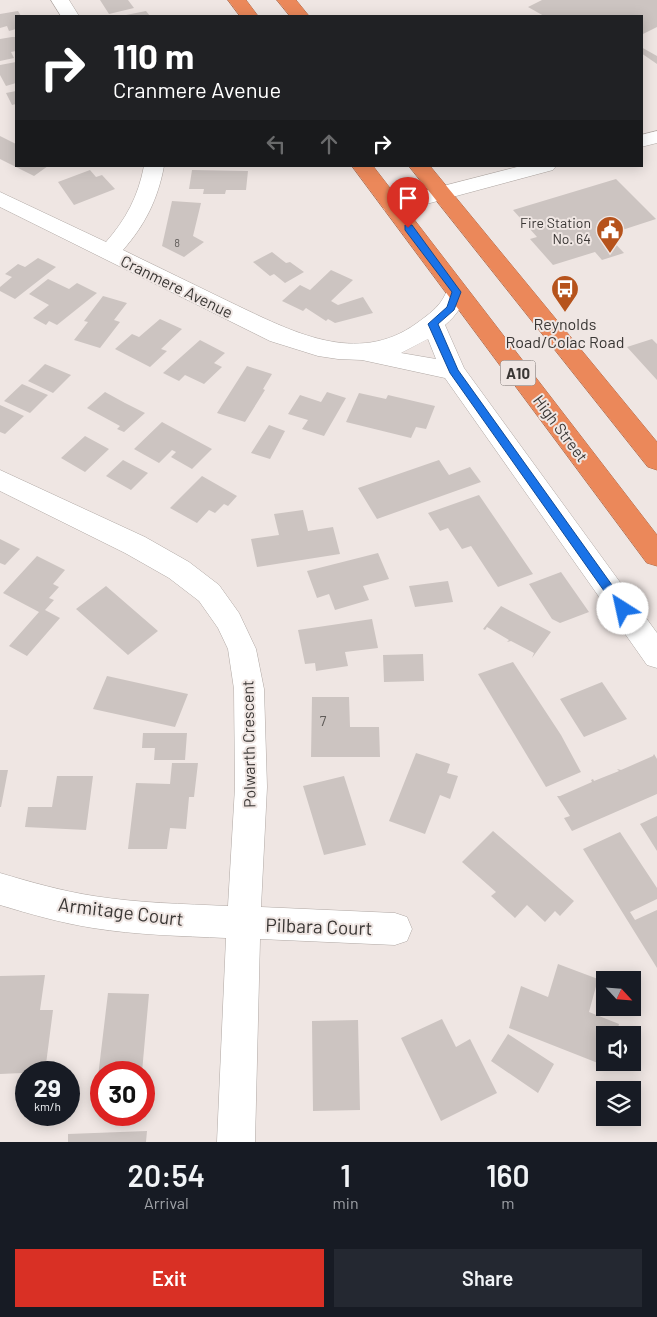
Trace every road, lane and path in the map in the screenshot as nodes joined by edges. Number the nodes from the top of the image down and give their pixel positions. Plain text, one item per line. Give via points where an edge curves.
1 (60, 0) edge
2 (236, 0) edge
3 (286, 0) edge
4 (69, 15) edge
5 (248, 15) edge
6 (299, 15) edge
7 (657, 137) edge
8 (643, 140) edge
9 (154, 167) edge
10 (363, 167) edge
11 (420, 167) edge
12 (542, 167) edge
13 (441, 194) junction
14 (0, 199) edge
15 (392, 206) junction
16 (109, 252) junction
17 (457, 292) junction
18 (433, 324) junction
19 (360, 354) junction
20 (453, 371) junction
21 (657, 460) edge
22 (0, 480) edge
23 (657, 555) edge
24 (657, 656) edge
25 (0, 889) edge
26 (244, 923) junction
27 (394, 929) dead end
28 (236, 1142) edge

1 - 4 street
2 - 5 highway
3 - 6 highway
7 - 8 street
9 - 16 street via 146,200 134,224
10 - 15 highway, A10
11 - 13 highway
12 - 13 street
13 - 15 street
13 - 21 highway
14 - 16 street, Cranmere Avenue
15 - 17 highway, High Street / A10
16 - 19 street, Cranmere Avenue via 278,335 304,345
17 - 18 street, Cranmere Avenue via 451,308
17 - 23 highway, High Street / A10
18 - 19 street, Cranmere Avenue via 424,332 387,350
18 - 20 street
19 - 20 street, Cranmere Avenue
20 - 24 street
22 - 26 street, Polwarth Crescent via 135,545 179,570 209,593 229,620 242,649 249,689 250,787
25 - 26 street, Armitage Court via 93,912
26 - 27 street, Pilbara Court
26 - 28 street, Polwarth Crescent

